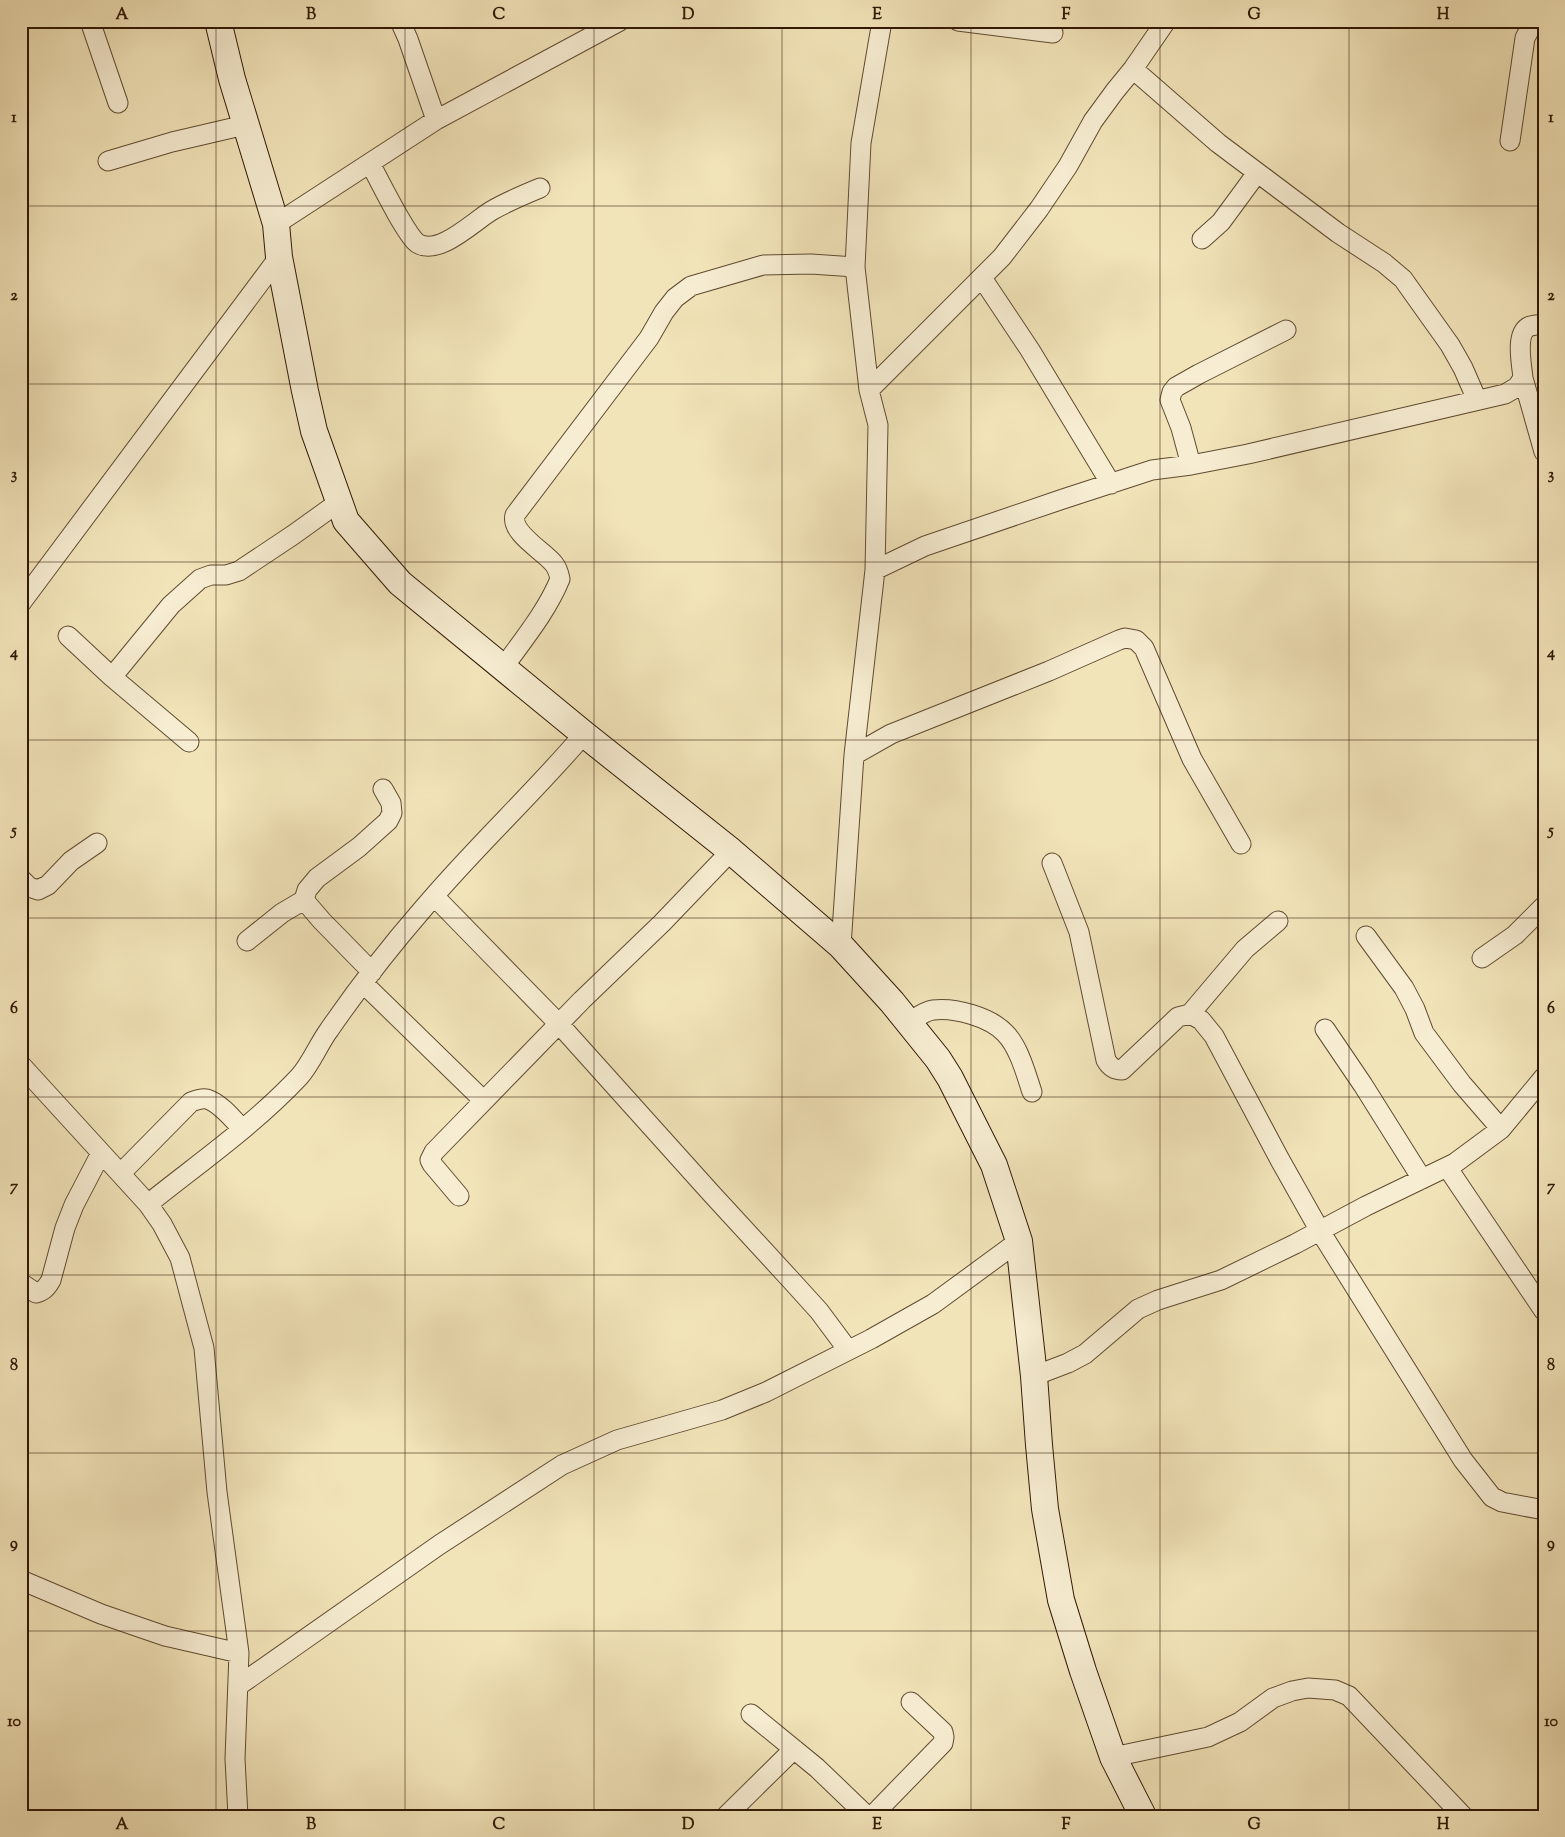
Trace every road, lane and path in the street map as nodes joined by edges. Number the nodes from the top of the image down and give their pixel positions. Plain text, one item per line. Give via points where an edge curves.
1 (90, 21) edge
2 (218, 21) edge
3 (400, 21) edge
4 (620, 21) edge
5 (882, 21) edge
6 (958, 21) edge
7 (1166, 21) edge
8 (1534, 21) edge
9 (1053, 34) dead end
10 (1133, 68) junction
11 (118, 103) dead end
12 (436, 120) junction
13 (245, 125) junction
14 (1510, 141) dead end
15 (108, 161) dead end
16 (370, 163) junction
17 (1257, 173) junction
18 (540, 188) dead end
19 (276, 224) junction
20 (1202, 239) dead end
21 (279, 257) junction
22 (855, 267) junction
23 (982, 278) junction
24 (1544, 324) edge
25 (1286, 330) dead end
26 (1523, 378) junction
27 (869, 390) junction
28 (1477, 400) junction
29 (1544, 452) edge
30 (1191, 465) junction
31 (1111, 484) junction
32 (339, 502) junction
33 (875, 570) junction
34 (21, 603) edge
35 (68, 636) dead end
36 (503, 668) junction
37 (112, 677) junction
38 (584, 734) junction
39 (189, 742) dead end
40 (854, 755) junction
41 (383, 789) dead end
42 (97, 843) dead end
43 (1241, 844) dead end
44 (730, 851) junction
45 (1052, 863) dead end
46 (21, 879) edge
47 (434, 896) junction
48 (304, 900) junction
49 (1544, 906) edge
50 (1278, 921) dead end
51 (1366, 936) dead end
52 (247, 940) dead end
53 (841, 946) junction
54 (1482, 958) dead end
55 (367, 978) junction
56 (1190, 1014) junction
57 (909, 1022) junction
58 (559, 1024) junction
59 (1325, 1029) dead end
60 (21, 1065) edge
61 (1544, 1078) edge
62 (1032, 1092) dead end
63 (483, 1100) junction
64 (242, 1128) junction
65 (1501, 1129) junction
66 (101, 1153) junction
67 (1447, 1167) junction
68 (121, 1173) junction
69 (1422, 1179) junction
70 (459, 1196) dead end
71 (148, 1204) junction
72 (1320, 1231) junction
73 (1019, 1241) junction
74 (21, 1283) edge
75 (1542, 1309) edge
76 (848, 1350) junction
77 (1034, 1376) junction
78 (1544, 1510) edge
79 (21, 1580) edge
80 (239, 1653) junction
81 (238, 1686) junction
82 (911, 1702) dead end
83 (751, 1714) dead end
84 (794, 1749) junction
85 (1113, 1757) junction
86 (238, 1816) edge
87 (726, 1816) edge
88 (867, 1816) edge
89 (872, 1816) edge
90 (1143, 1816) edge
91 (1463, 1816) edge

1 - 11 street
2 - 13 main road
3 - 12 street
4 - 12 street
5 - 22 street via 861,143
6 - 9 street
7 - 10 street
8 - 14 street via 1525,38
10 - 17 street
10 - 23 street via 1093,122 1040,210
12 - 16 street
13 - 15 street
13 - 19 main road
16 - 18 street via 415,242 425,247 450,239 491,211
16 - 19 street
17 - 20 street via 1221,222
17 - 28 street via 1403,279 1450,345
19 - 21 main road
21 - 32 main road via 312,423
21 - 34 street
22 - 27 street
22 - 36 street via 763,265 691,286 675,298 649,338 515,516 517,530 554,564 560,579
23 - 27 street
23 - 31 street
24 - 26 street via 1528,327 1522,334
25 - 30 street via 1199,374 1172,392 1170,400
26 - 28 street via 1517,387 1505,394
26 - 29 street
27 - 33 street via 878,425
28 - 30 street
30 - 31 street via 1152,470
31 - 33 street via 925,546
32 - 36 main road via 346,521 400,583
32 - 37 street via 239,571 200,579 171,605
33 - 40 street
35 - 37 street
36 - 38 main road
37 - 39 street
38 - 44 main road
38 - 47 street
40 - 43 street via 891,734 1092,651 1125,638 1136,640 1144,648 1192,758
40 - 53 street
41 - 48 street via 391,803 392,813 388,821 317,878 307,890
42 - 46 street via 38,890
44 - 53 main road
44 - 58 street
45 - 56 street via 1079,932 1106,1060 1110,1066 1122,1070 1178,1017
47 - 55 street
47 - 58 street
48 - 52 street
48 - 55 street
49 - 54 street via 1515,935
50 - 56 street via 1245,948
51 - 65 street via 1404,988 1424,1033
53 - 57 main road
55 - 63 street
55 - 64 street via 319,1043 299,1077
56 - 72 street via 1201,1020 1214,1036
57 - 62 street via 931,1010 946,1009 986,1020 1005,1033 1019,1056
57 - 73 main road via 950,1078 990,1156
58 - 63 street
58 - 76 street via 790,1279
59 - 69 street
60 - 66 street
61 - 65 street
63 - 70 street via 431,1156 432,1164
64 - 68 street via 208,1100 191,1102
64 - 71 street
65 - 67 street
66 - 68 street
66 - 74 street via 74,1205 47,1287 36,1293
67 - 69 street
67 - 75 street
68 - 71 street
69 - 72 street
71 - 80 street via 180,1258 204,1348 217,1492
72 - 77 street via 1221,1280 1138,1309 1084,1354
72 - 78 street via 1469,1468 1492,1497
73 - 76 street via 933,1304
73 - 77 main road
76 - 81 street via 766,1392 722,1410 617,1440 562,1465 439,1545
77 - 85 main road via 1046,1509 1061,1600
79 - 80 street via 101,1614 165,1636
80 - 81 street
81 - 86 street via 235,1759
82 - 89 street via 943,1732 943,1743
83 - 84 street
84 - 87 street
84 - 88 street
85 - 90 main road
85 - 91 street via 1208,1736 1240,1722 1273,1698 1292,1691 1308,1688 1336,1690 1349,1696

